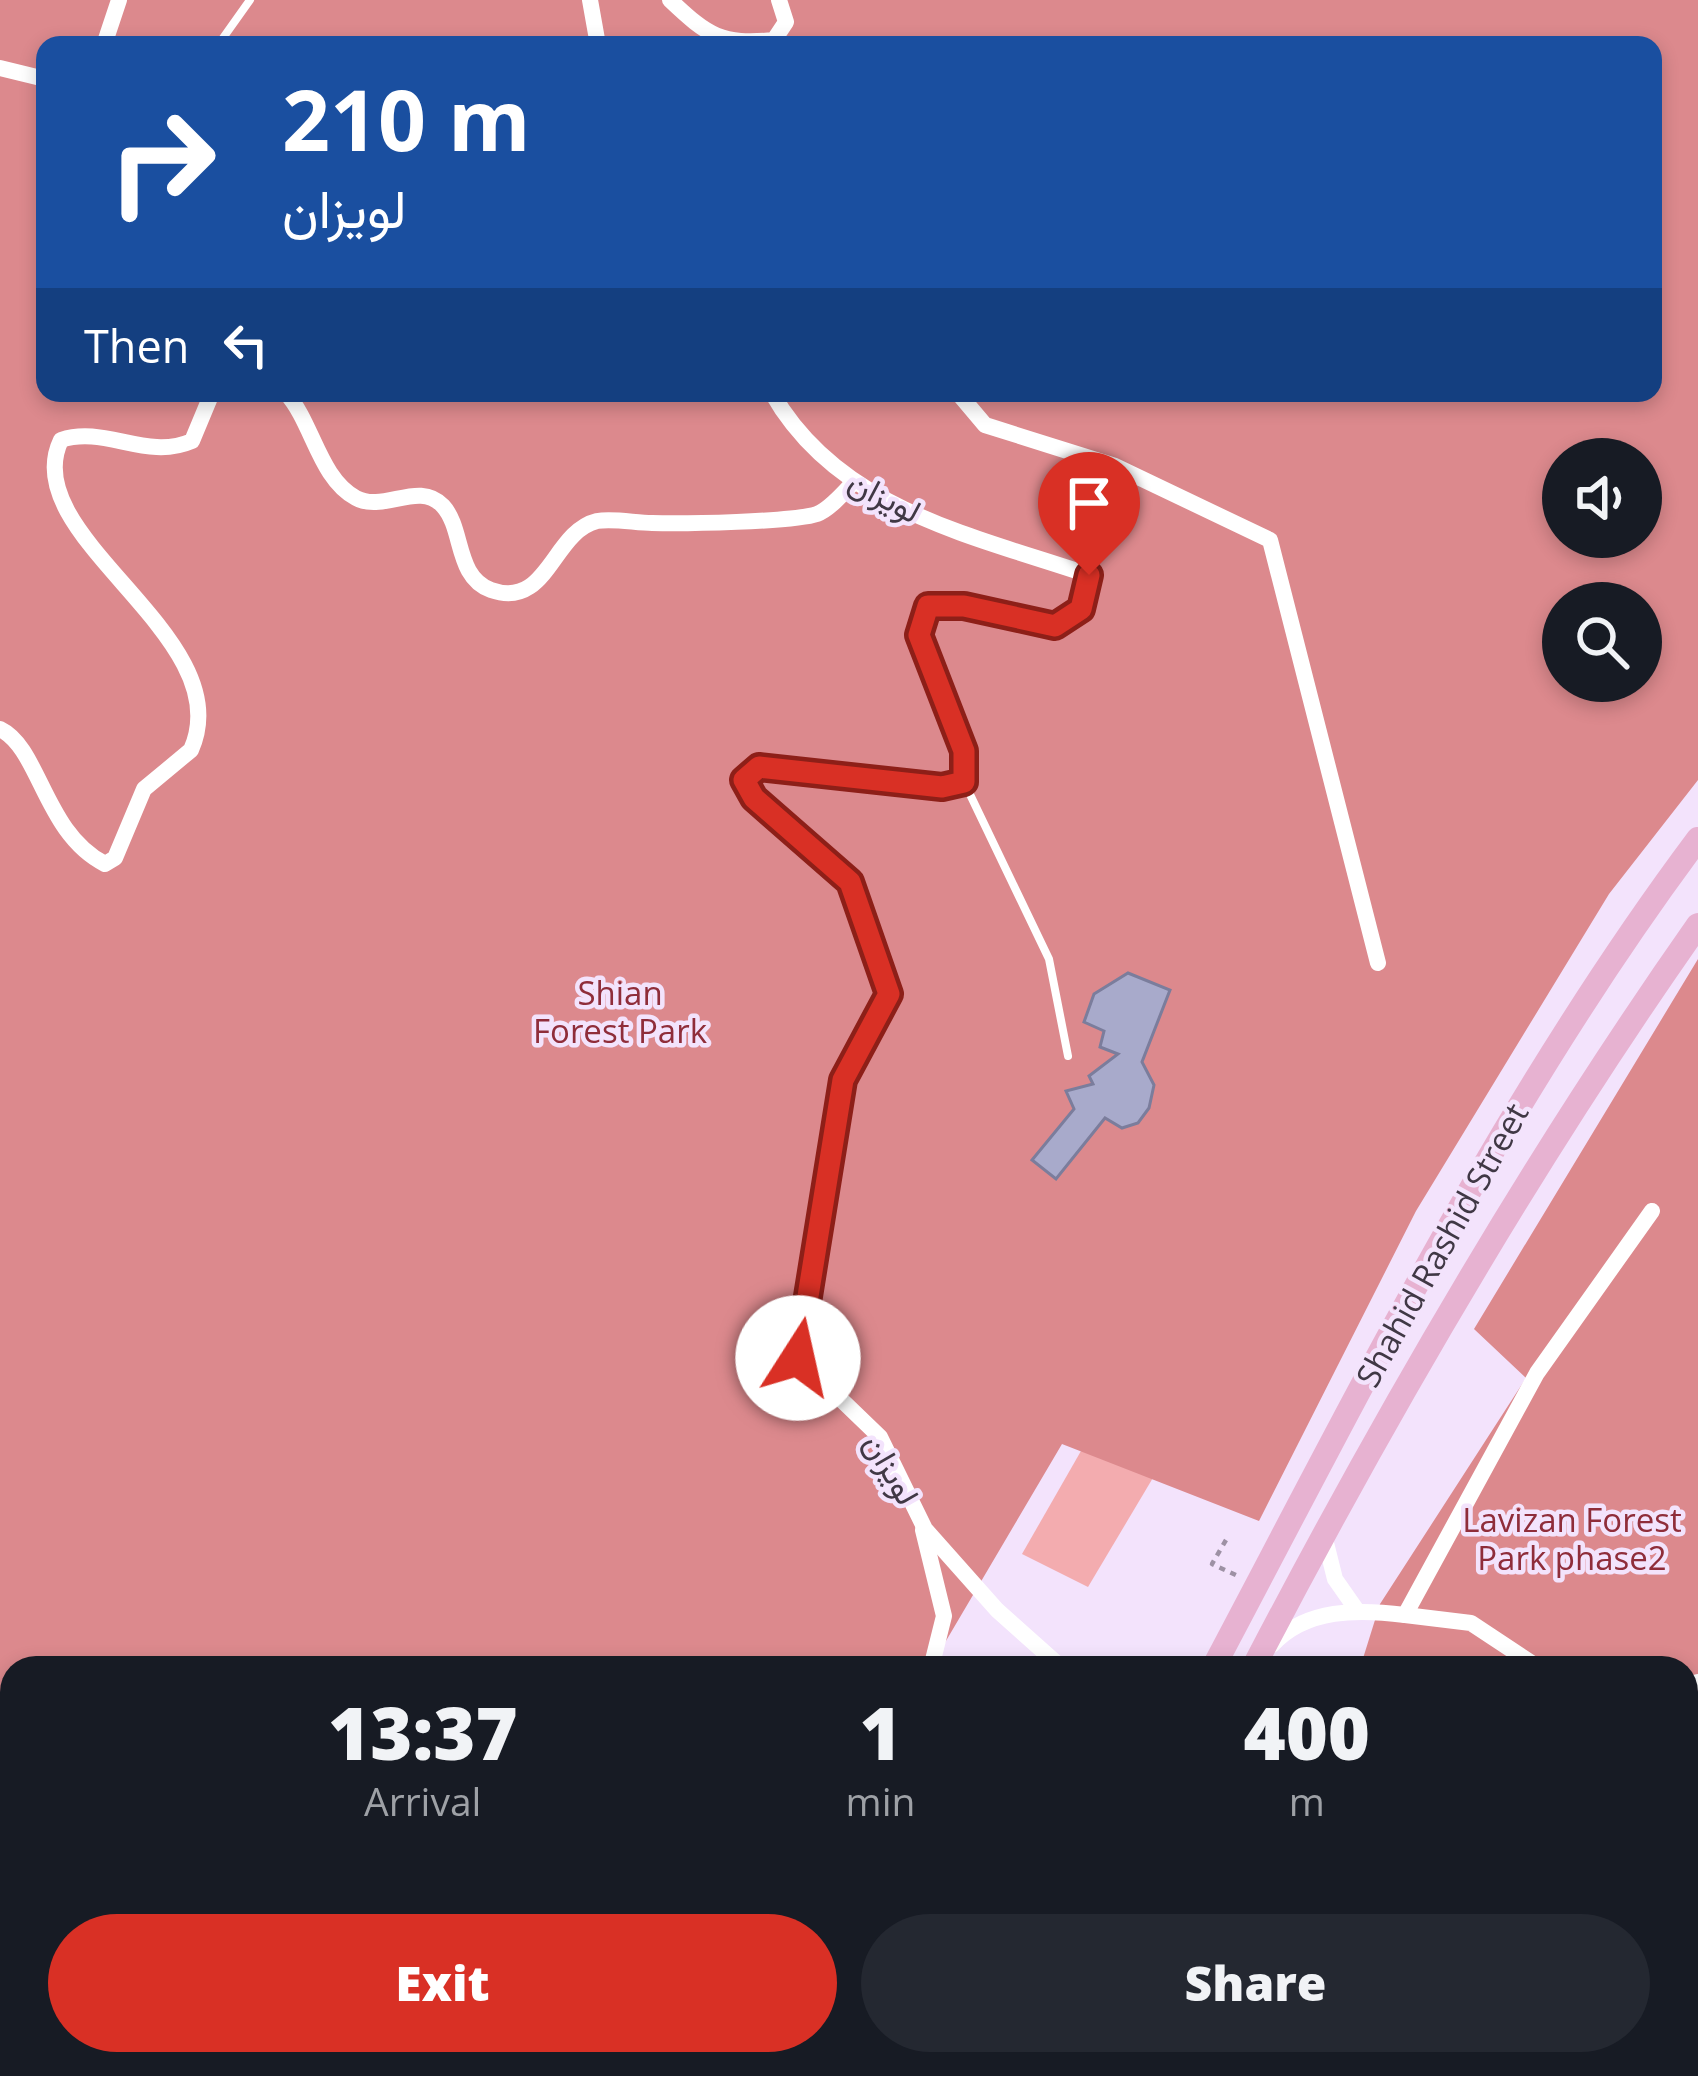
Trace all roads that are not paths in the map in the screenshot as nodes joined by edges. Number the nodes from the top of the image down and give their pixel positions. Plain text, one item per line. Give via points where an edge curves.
1 (119, 0) edge
2 (250, 0) edge
3 (590, 0) edge
4 (670, 0) edge
5 (779, 0) edge
6 (107, 36) edge
7 (224, 36) edge
8 (596, 36) edge
9 (715, 36) edge
10 (777, 36) edge
11 (0, 68) edge
12 (36, 77) edge
13 (208, 402) edge
14 (294, 402) edge
15 (777, 402) edge
16 (966, 402) edge
17 (852, 484) junction
18 (0, 729) edge
19 (964, 782) junction
20 (1698, 839) edge
21 (1698, 925) edge
22 (1378, 963) dead end
23 (1067, 1055) dead end
24 (1652, 1211) dead end
25 (920, 1519) junction
26 (1324, 1532) junction
27 (1356, 1610) junction
28 (1406, 1615) junction
29 (935, 1656) edge
30 (1049, 1656) edge
31 (1219, 1656) edge
32 (1258, 1656) edge
33 (1262, 1656) edge
34 (1521, 1656) edge

1 - 6 street
2 - 7 lane
3 - 8 street
4 - 9 street
5 - 10 street via 786,22
11 - 12 street
13 - 18 street via 192,441 180,446 144,449 88,434 61,440 55,452 72,518 88,547 163,625 197,713 191,750 144,789 115,859 105,864 88,856 62,830 22,753
14 - 17 street via 322,460 353,497 373,505 420,495 435,500 447,509 468,570 508,595 550,570 573,533 598,521 817,514
15 - 17 street, لویزان
16 - 22 street via 985,424 1115,466 1270,540
17 - 19 street, لویزان via 923,518 1089,575 1081,609 1055,626 928,606 919,635 964,751
19 - 23 lane via 1049,959
19 - 25 street, لویزان via 942,787 759,767 744,780 754,798 850,882 889,994 843,1080 798,1358 880,1437
20 - 31 main road, Shahid Rashid Street via 1595,984 1465,1192
21 - 26 main road, Shahid Rashid Street via 1508,1218
24 - 28 street via 1537,1373
25 - 29 street via 944,1616
25 - 30 street, لویزان via 997,1610
26 - 27 street via 1335,1579
26 - 32 main road, Shahid Rashid Street
27 - 28 street
27 - 33 street via 1286,1630
28 - 34 street via 1471,1623

